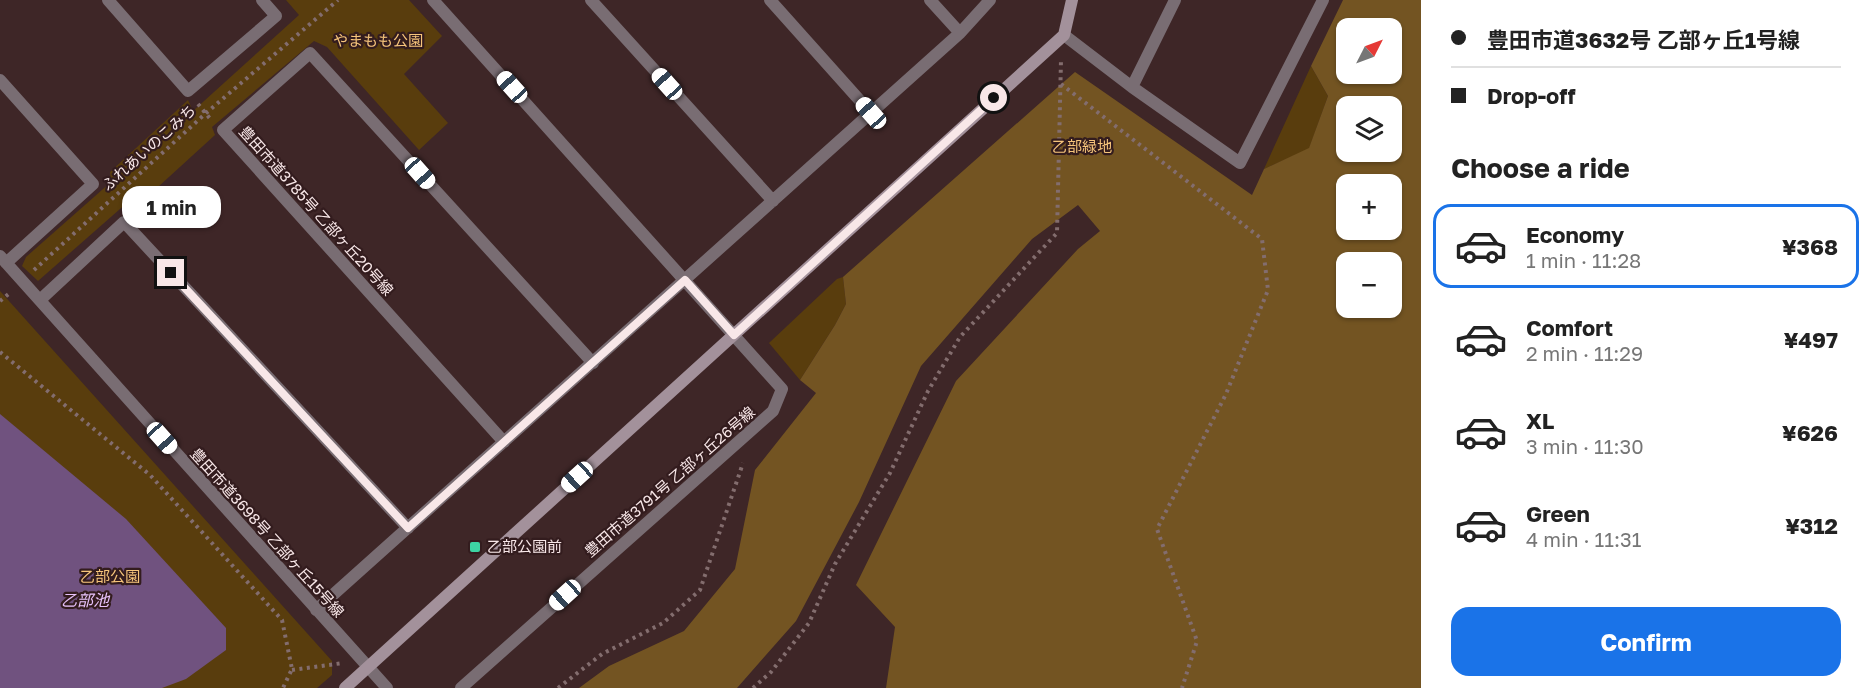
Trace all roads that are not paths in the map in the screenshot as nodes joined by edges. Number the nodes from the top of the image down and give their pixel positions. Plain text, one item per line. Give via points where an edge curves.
1 (108, 0) edge
2 (262, 0) edge
3 (433, 0) edge
4 (591, 0) edge
5 (770, 0) edge
6 (930, 0) edge
7 (990, 0) edge
8 (1072, 0) edge
9 (1175, 0) edge
10 (1323, 0) edge
11 (960, 33) junction
12 (1064, 35) junction
13 (0, 80) edge
14 (1132, 87) junction
15 (871, 113) junction
16 (773, 201) junction
17 (3, 260) edge
18 (685, 280) junction
19 (40, 300) junction
20 (734, 335) junction
21 (592, 363) junction
22 (504, 442) junction
23 (408, 528) junction
24 (316, 610) junction
25 (367, 668) junction
26 (345, 688) edge
27 (387, 688) edge
28 (461, 688) edge

1 - 2 street via 188,91 276,16
3 - 18 street
4 - 16 street
5 - 15 street
6 - 11 street
7 - 11 street
8 - 12 street
9 - 14 street
10 - 14 street via 1240,164
11 - 15 street
12 - 14 street
12 - 20 street
13 - 17 street via 93,184
15 - 16 street
16 - 18 street
17 - 19 street, 豊田市道3698号 乙部ヶ丘15号線
18 - 20 street
18 - 21 street
19 - 23 street via 124,222
19 - 24 street, 豊田市道3698号 乙部ヶ丘15号線
20 - 25 street
20 - 28 street, 豊田市道3791号 乙部ヶ丘26号線 via 782,388 773,411
21 - 22 street
21 - 22 street, 豊田市道3785号 乙部ヶ丘20号線 via 310,53 223,130
22 - 23 street
23 - 24 street
24 - 25 street, 豊田市道3698号 乙部ヶ丘15号線
25 - 26 street
25 - 27 street

